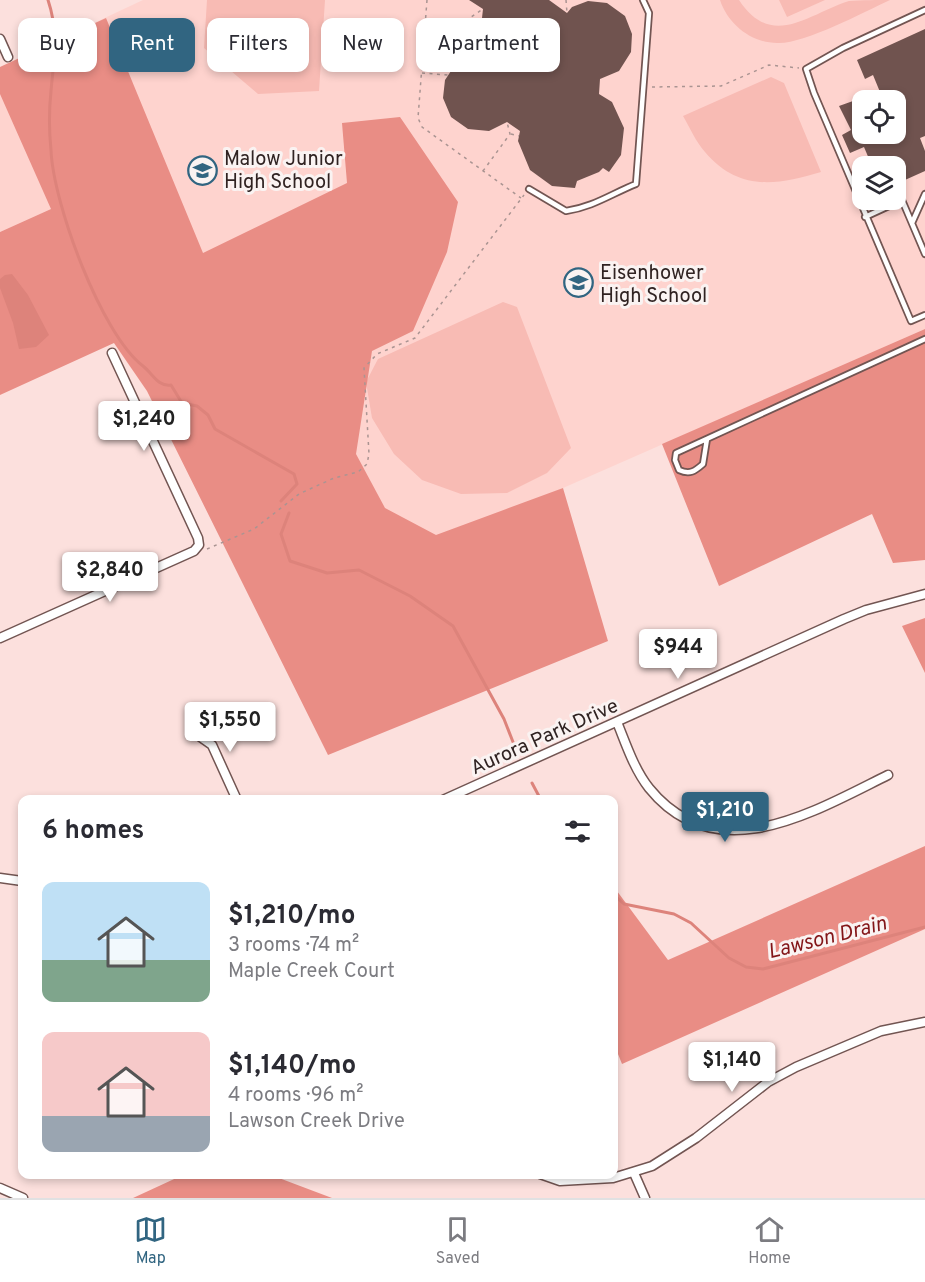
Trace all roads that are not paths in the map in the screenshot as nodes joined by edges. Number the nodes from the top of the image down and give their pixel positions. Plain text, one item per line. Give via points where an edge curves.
1 (643, 0) edge
2 (925, 10) edge
3 (0, 39) edge
4 (8, 57) dead end
5 (529, 189) dead end
6 (925, 194) edge
7 (865, 217) junction
8 (912, 223) junction
9 (925, 254) edge
10 (925, 315) edge
11 (925, 339) edge
12 (112, 353) dead end
13 (707, 439) junction
14 (925, 594) edge
15 (0, 638) edge
16 (617, 722) junction
17 (192, 731) dead end
18 (888, 775) dead end
19 (235, 795) edge
20 (454, 795) edge
21 (0, 878) edge
22 (18, 880) edge
23 (925, 1022) edge
24 (634, 1173) junction
25 (618, 1177) edge
26 (554, 1179) edge
27 (595, 1179) edge
28 (0, 1188) edge
29 (23, 1198) edge
30 (645, 1198) edge

1 - 5 lane via 649,13 636,184 597,203 566,211
2 - 7 lane via 806,69
3 - 4 street
6 - 8 lane
7 - 8 lane via 902,200
7 - 10 lane via 911,321
8 - 9 lane
11 - 13 lane
12 - 15 street via 198,538 197,548
13 - 13 lane via 676,453 679,470 687,473 704,464
14 - 16 street, Aurora Park Drive via 844,618
16 - 18 street via 648,786 666,807 700,826 734,830 769,827
16 - 20 street, Aurora Park Drive
17 - 19 street via 212,745
21 - 22 street
23 - 24 street via 881,1031 777,1077 696,1138
24 - 25 street
24 - 30 street
26 - 27 street
28 - 29 street

